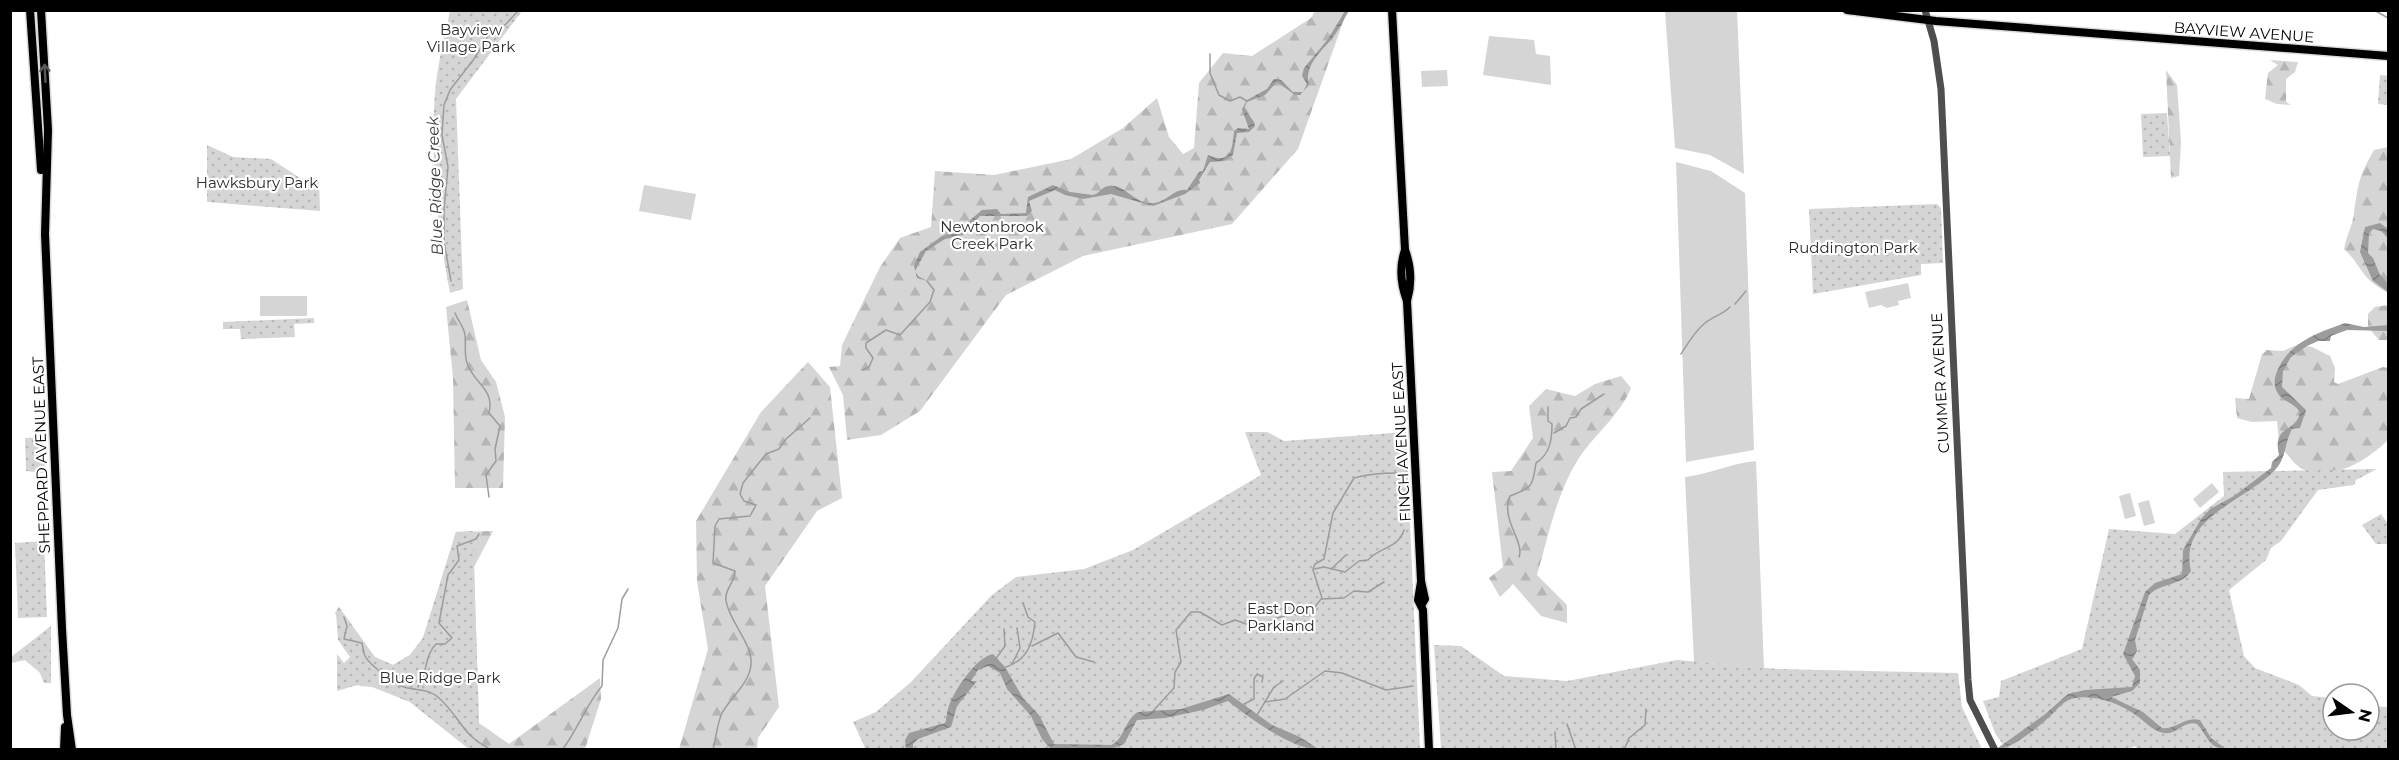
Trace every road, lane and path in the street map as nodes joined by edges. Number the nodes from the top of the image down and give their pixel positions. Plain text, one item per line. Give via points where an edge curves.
1 (30, 10) edge
2 (41, 10) edge
3 (1392, 10) edge
4 (1847, 10) edge
5 (1925, 10) edge
6 (1928, 20) junction
7 (2388, 56) edge
8 (44, 195) junction
9 (67, 715) junction
10 (64, 750) edge
11 (72, 750) edge
12 (1429, 750) edge
13 (1995, 750) edge

1 - 8 main road, SHEPPARD AVENUE EAST
8 -> 2 main road, SHEPPARD AVENUE EAST via 48,130
3 - 12 main road, FINCH AVENUE EAST via 1404,250 1401,260 1407,301 1421,582 1418,600 1422,604
4 - 6 main road, BAYVIEW AVENUE
5 - 6 street, CUMMER AVENUE
6 - 7 main road, BAYVIEW AVENUE
6 - 13 street, CUMMER AVENUE via 1941,89 1968,680 1970,700
8 - 9 main road, SHEPPARD AVENUE EAST
9 - 10 main road, SHEPPARD AVENUE EAST
9 - 11 main road, SHEPPARD AVENUE EAST

